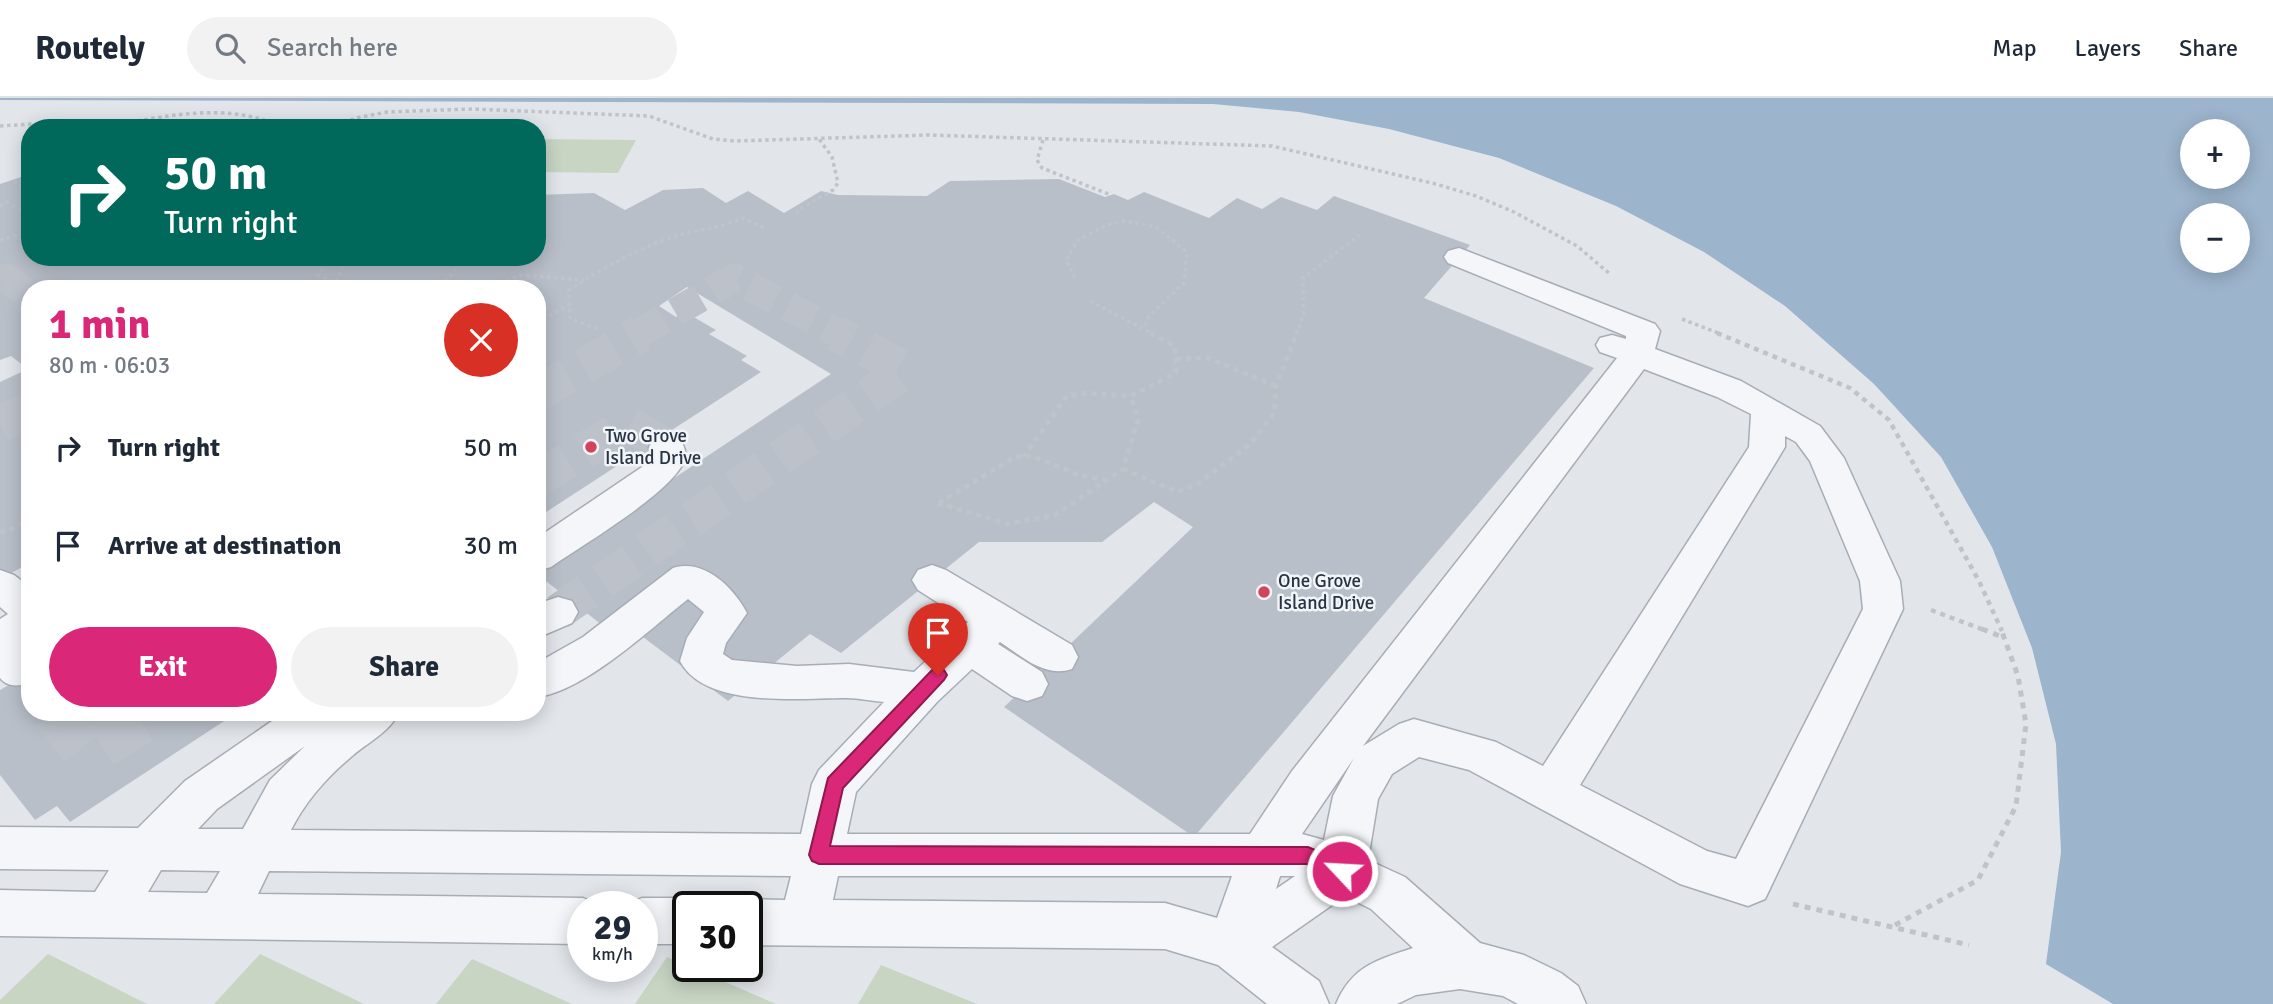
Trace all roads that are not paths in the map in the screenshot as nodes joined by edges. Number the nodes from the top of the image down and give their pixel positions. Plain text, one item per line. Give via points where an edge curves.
1 (1450, 267) dead end
2 (1647, 332) junction
3 (1768, 409) junction
4 (667, 447) dead end
5 (546, 551) edge
6 (932, 580) dead end
7 (0, 585) edge
8 (21, 602) edge
9 (21, 633) edge
10 (983, 633) junction
11 (6, 652) edge
12 (1057, 657) dead end
13 (546, 678) edge
14 (1027, 684) dead end
15 (922, 690) junction
16 (306, 721) edge
17 (366, 721) edge
18 (1550, 792) junction
19 (0, 848) edge
20 (148, 849) junction
21 (253, 850) junction
22 (819, 855) junction
23 (1263, 855) junction
24 (1342, 871) junction
25 (0, 913) edge
26 (108, 914) junction
27 (220, 917) junction
28 (567, 920) edge
29 (763, 922) edge
30 (804, 922) junction
31 (1232, 946) junction
32 (1467, 964) junction
33 (1303, 1004) edge
34 (1362, 1004) edge
35 (1560, 1004) edge

1 - 2 street
2 - 3 street via 1729,389
2 - 23 street via 1308,785
3 - 18 street via 1767,447
3 - 18 street via 1808,434 1826,458 1880,580 1883,610 1748,884 1697,869
4 - 5 street via 668,457 655,476
6 - 10 street
7 - 8 street
9 - 11 street
10 - 12 street
10 - 14 street
10 - 15 street
13 - 15 street via 598,648 687,578 716,598 727,613 707,638 701,661 724,676 849,681
15 - 22 street via 835,784
16 - 20 street via 201,795
17 - 21 street via 334,745 286,794
18 - 24 street via 1480,755 1414,737 1376,761 1356,796
19 - 20 street
20 - 21 street
20 - 26 street
21 - 22 street
21 - 27 street
22 - 23 street
22 - 30 street
23 - 24 street via 1308,855
23 - 31 street
24 - 31 street
24 - 32 street via 1388,893
25 - 26 street
26 - 27 street
27 - 28 street
29 - 30 street
30 - 31 street via 1165,926
31 - 33 street
32 - 34 street via 1420,967 1379,986
32 - 35 street via 1510,974

